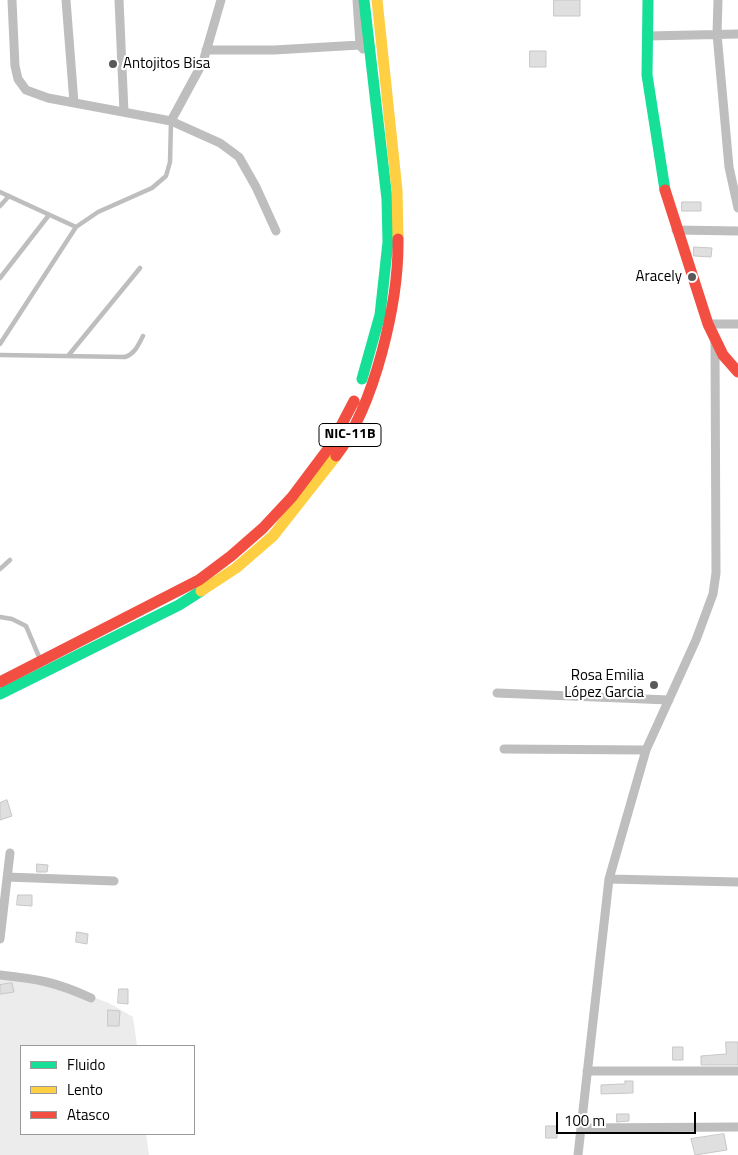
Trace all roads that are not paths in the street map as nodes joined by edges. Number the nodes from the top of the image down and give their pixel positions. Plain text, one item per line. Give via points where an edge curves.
1 (12, 0) edge
2 (66, 0) edge
3 (119, 0) edge
4 (221, 0) edge
5 (357, 0) edge
6 (364, 0) edge
7 (377, 0) edge
8 (648, 0) edge
9 (718, 0) edge
10 (717, 34) junction
11 (738, 34) edge
12 (648, 36) junction
13 (360, 45) junction
14 (206, 50) junction
15 (372, 61) junction
16 (74, 103) junction
17 (124, 112) junction
18 (171, 121) junction
19 (0, 192) edge
20 (9, 196) junction
21 (0, 206) edge
22 (738, 208) edge
23 (50, 215) junction
24 (76, 227) junction
25 (676, 230) junction
26 (276, 231) dead end
27 (738, 231) edge
28 (140, 268) dead end
29 (0, 278) edge
30 (708, 324) junction
31 (738, 324) edge
32 (0, 333) edge
33 (143, 336) dead end
34 (5, 338) junction
35 (715, 340) junction
36 (0, 344) edge
37 (0, 355) edge
38 (68, 356) junction
39 (738, 372) edge
40 (10, 560) dead end
41 (0, 569) edge
42 (0, 617) edge
43 (41, 660) junction
44 (0, 682) edge
45 (0, 694) edge
46 (496, 694) dead end
47 (669, 700) junction
48 (504, 749) dead end
49 (646, 750) junction
50 (10, 853) dead end
51 (7, 877) junction
52 (608, 879) junction
53 (114, 881) dead end
54 (738, 882) edge
55 (0, 939) edge
56 (0, 975) edge
57 (91, 998) dead end
58 (587, 1071) junction
59 (738, 1071) edge
60 (738, 1127) edge
61 (582, 1128) junction
62 (578, 1155) edge

1 - 16 street via 18,78 26,90
2 - 16 street
3 - 17 street
4 - 14 street
5 - 13 street
6 - 15 main road, NIC-11B
7 - 45 main road, NIC-11B via 397,190 398,254 381,354 365,402 344,446 291,516 236,568 178,605
8 - 12 main road
9 - 10 street
10 - 11 street
10 - 12 street
10 - 22 street via 728,167
12 - 25 main road via 647,75 667,201
13 - 14 street
13 - 15 street
14 - 18 street via 203,62
15 - 43 main road, NIC-11B via 387,206 386,264 380,315 372,345 359,388 339,431 292,496 231,556 199,580
16 - 17 street
17 - 18 street
18 - 24 lane via 170,162 166,176 152,188 98,212
18 - 26 street via 220,143 239,157
19 - 20 lane
20 - 21 lane
20 - 23 lane
23 - 24 lane
23 - 29 lane
24 - 34 lane
25 - 27 street
25 - 30 main road
28 - 38 lane
30 - 31 street
30 - 35 main road
32 - 34 lane
33 - 38 lane via 131,355 125,357
34 - 36 lane
35 - 39 main road
35 - 47 street via 716,573 713,594 700,631
37 - 38 lane
40 - 41 lane
42 - 43 lane via 26,626
43 - 44 main road, NIC-11B
46 - 47 street
47 - 49 street
48 - 49 street
49 - 52 street
50 - 51 street
51 - 53 street
51 - 55 street
52 - 54 street
52 - 58 street
56 - 57 street via 42,979
58 - 59 street
58 - 61 street
60 - 61 street
61 - 62 street

